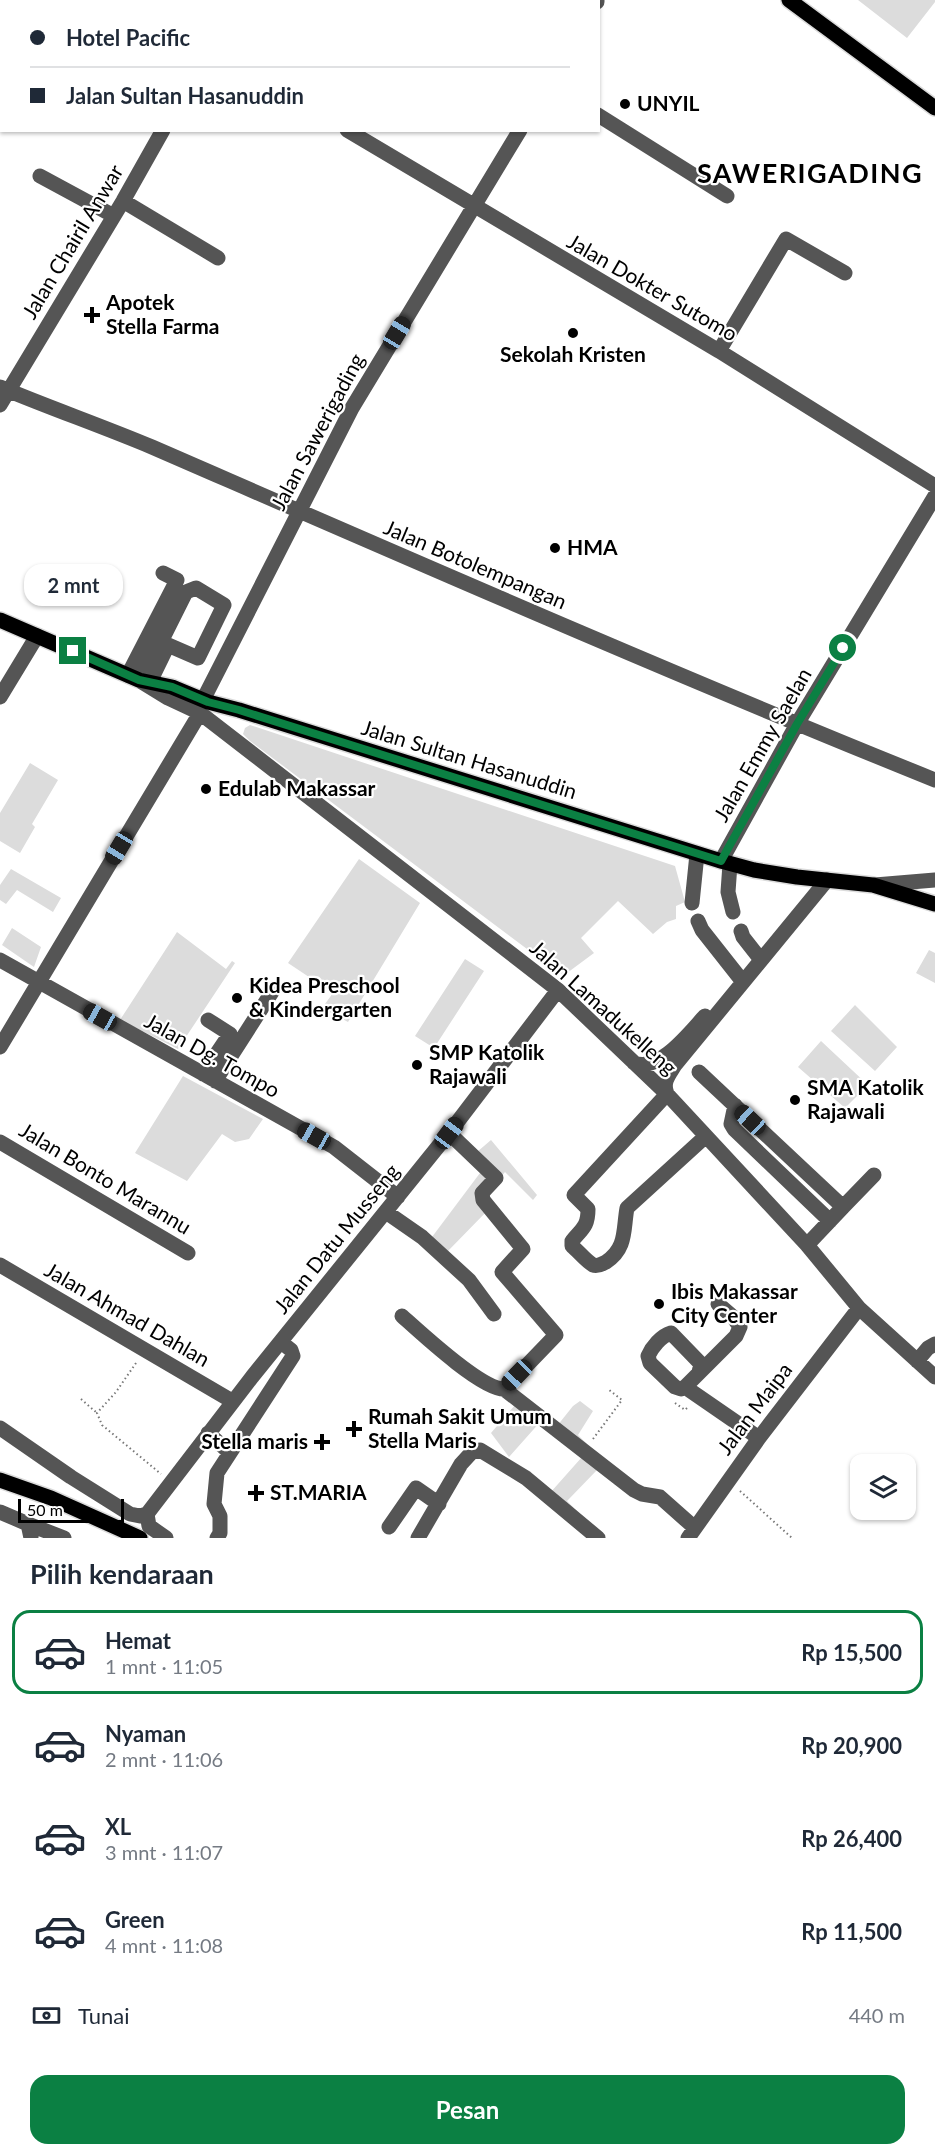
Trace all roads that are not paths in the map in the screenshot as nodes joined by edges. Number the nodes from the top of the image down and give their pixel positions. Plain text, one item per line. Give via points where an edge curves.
1 (789, 0) edge
2 (935, 108) edge
3 (600, 116) edge
4 (162, 132) edge
5 (350, 132) edge
6 (519, 132) edge
7 (40, 176) dead end
8 (727, 196) dead end
9 (123, 201) junction
10 (474, 208) junction
11 (114, 216) junction
12 (218, 258) dead end
13 (845, 273) dead end
14 (719, 351) junction
15 (4, 389) edge
16 (0, 405) edge
17 (935, 486) edge
18 (935, 496) edge
19 (298, 513) junction
20 (163, 573) dead end
21 (217, 618) junction
22 (0, 621) edge
23 (239, 629) junction
24 (37, 636) junction
25 (4, 679) edge
26 (140, 679) junction
27 (0, 697) edge
28 (201, 706) junction
29 (797, 724) junction
30 (935, 780) edge
31 (698, 854) junction
32 (726, 862) junction
33 (827, 880) junction
34 (935, 880) edge
35 (873, 885) junction
36 (692, 903) dead end
37 (935, 904) edge
38 (733, 912) dead end
39 (698, 921) dead end
40 (741, 931) dead end
41 (0, 960) edge
42 (761, 960) junction
43 (743, 982) junction
44 (38, 983) junction
45 (558, 990) junction
46 (272, 992) dead end
47 (208, 1020) dead end
48 (0, 1047) edge
49 (634, 1063) junction
50 (699, 1072) dead end
51 (209, 1077) junction
52 (667, 1094) junction
53 (735, 1106) junction
54 (449, 1133) junction
55 (706, 1136) junction
56 (0, 1142) edge
57 (874, 1175) dead end
58 (398, 1197) junction
59 (843, 1207) junction
60 (386, 1212) junction
61 (830, 1221) junction
62 (807, 1245) junction
63 (188, 1253) dead end
64 (0, 1265) edge
65 (718, 1305) dead end
66 (859, 1308) junction
67 (494, 1314) dead end
68 (402, 1316) dead end
69 (281, 1342) junction
70 (935, 1344) edge
71 (917, 1361) junction
72 (699, 1372) junction
73 (252, 1377) junction
74 (935, 1377) edge
75 (685, 1387) junction
76 (504, 1389) junction
77 (268, 1392) junction
78 (232, 1401) junction
79 (0, 1428) edge
80 (208, 1433) junction
81 (759, 1438) junction
82 (230, 1453) junction
83 (526, 1478) junction
84 (0, 1480) edge
85 (439, 1504) junction
86 (0, 1512) edge
87 (147, 1514) junction
88 (389, 1527) dead end
89 (29, 1531) edge
90 (691, 1533) edge
91 (64, 1538) edge
92 (140, 1538) edge
93 (166, 1538) edge
94 (217, 1538) edge
95 (418, 1538) edge
96 (591, 1538) edge
97 (598, 1538) edge

1 - 2 main road
3 - 8 street
4 - 9 street, Jalan Chairil Anwar
5 - 10 street, Jalan Dokter Sutomo
6 - 10 street, Jalan Sawerigading
7 - 11 street
9 - 11 street, Jalan Chairil Anwar
9 - 12 street
10 - 14 street, Jalan Dokter Sutomo
10 - 19 street, Jalan Sawerigading via 352,408
11 - 15 street, Jalan Chairil Anwar
13 - 14 street via 786,239
14 - 17 street, Jalan Dokter Sutomo
15 - 16 street, Jalan Chairil Anwar
15 - 19 street, Jalan Botolempangan via 149,446
18 - 29 street, Jalan Emmy Saelan
19 - 23 street, Jalan Sawerigading
19 - 29 street, Jalan Botolempangan
20 - 26 street via 177,580
21 - 23 street
21 - 26 street via 198,658 168,645
21 - 26 street via 224,605 195,588 186,592
22 - 24 main road, Jalan Sultan Hasanuddin
23 - 28 street, Jalan Sawerigading
24 - 25 street
24 - 26 main road, Jalan Sultan Hasanuddin
25 - 27 street
26 - 28 main road, Jalan Sultan Hasanuddin via 172,687
28 - 31 main road, Jalan Sultan Hasanuddin
28 - 44 street, Jalan Sawerigading
28 - 45 street, Jalan Lamadukelleng
29 - 30 street, Jalan Botolempangan
29 - 32 street, Jalan Emmy Saelan
31 - 32 main road, Jalan Sultan Hasanuddin
31 - 36 street
32 - 33 main road, Jalan Sultan Hasanuddin
32 - 38 street
33 - 35 main road, Jalan Sultan Hasanuddin
33 - 42 street
34 - 35 street
35 - 37 main road, Jalan Sultan Hasanuddin
39 - 43 street
40 - 42 street
41 - 44 street, Jalan Dg. Tompo
42 - 43 street
43 - 49 street via 660,1060 644,1066
43 - 52 street via 666,1078
44 - 48 street, Jalan Sawerigading
44 - 51 street, Jalan Dg. Tompo
45 - 49 street, Jalan Lamadukelleng
45 - 54 street, Jalan Datu Musseng
46 - 51 street
47 - 51 street via 230,1034
49 - 52 street, Jalan Lamadukelleng
50 - 53 street
51 - 58 street, Jalan Dg. Tompo via 334,1147
52 - 55 street, Jalan Lamadukelleng
52 - 55 street via 573,1195 588,1209 588,1220 572,1246 594,1265 608,1261 624,1238 627,1208
53 - 59 street
53 - 61 street via 731,1124 734,1129
54 - 58 street, Jalan Datu Musseng
54 - 76 street via 496,1178 482,1192 483,1200 523,1249 502,1272 556,1335
55 - 62 street, Jalan Lamadukelleng
56 - 63 street, Jalan Bonto Marannu
57 - 59 street
58 - 60 street, Jalan Datu Musseng
59 - 61 street
60 - 67 street via 422,1237 470,1280
60 - 69 street, Jalan Datu Musseng
61 - 62 street
62 - 66 street, Jalan Lamadukelleng
64 - 78 street, Jalan Ahmad Dahlan
65 - 72 street via 740,1327 736,1336
66 - 71 street, Jalan Lamadukelleng
66 - 81 street, Jalan Maipa
68 - 76 street via 467,1370 496,1389
69 - 73 street, Jalan Datu Musseng
69 - 77 street via 293,1356
70 - 71 street
71 - 74 street, Jalan Lamadukelleng
72 - 75 street
72 - 75 street via 701,1364 671,1334 652,1349 650,1363 675,1387
73 - 77 street
73 - 78 street, Jalan Datu Musseng
75 - 81 street
76 - 90 street via 634,1490 660,1497
77 - 82 street
78 - 80 street, Jalan Datu Musseng
79 - 87 street via 130,1514
80 - 82 street
80 - 87 street, Jalan Datu Musseng
81 - 90 street, Jalan Maipa
82 - 94 street via 217,1473 214,1487 214,1504 220,1516
83 - 85 street via 480,1450 472,1452
83 - 96 street via 533,1490
83 - 97 street
84 - 92 main road
85 - 88 street via 416,1488
85 - 95 street
86 - 89 street
87 - 93 street via 149,1526
89 - 91 street

